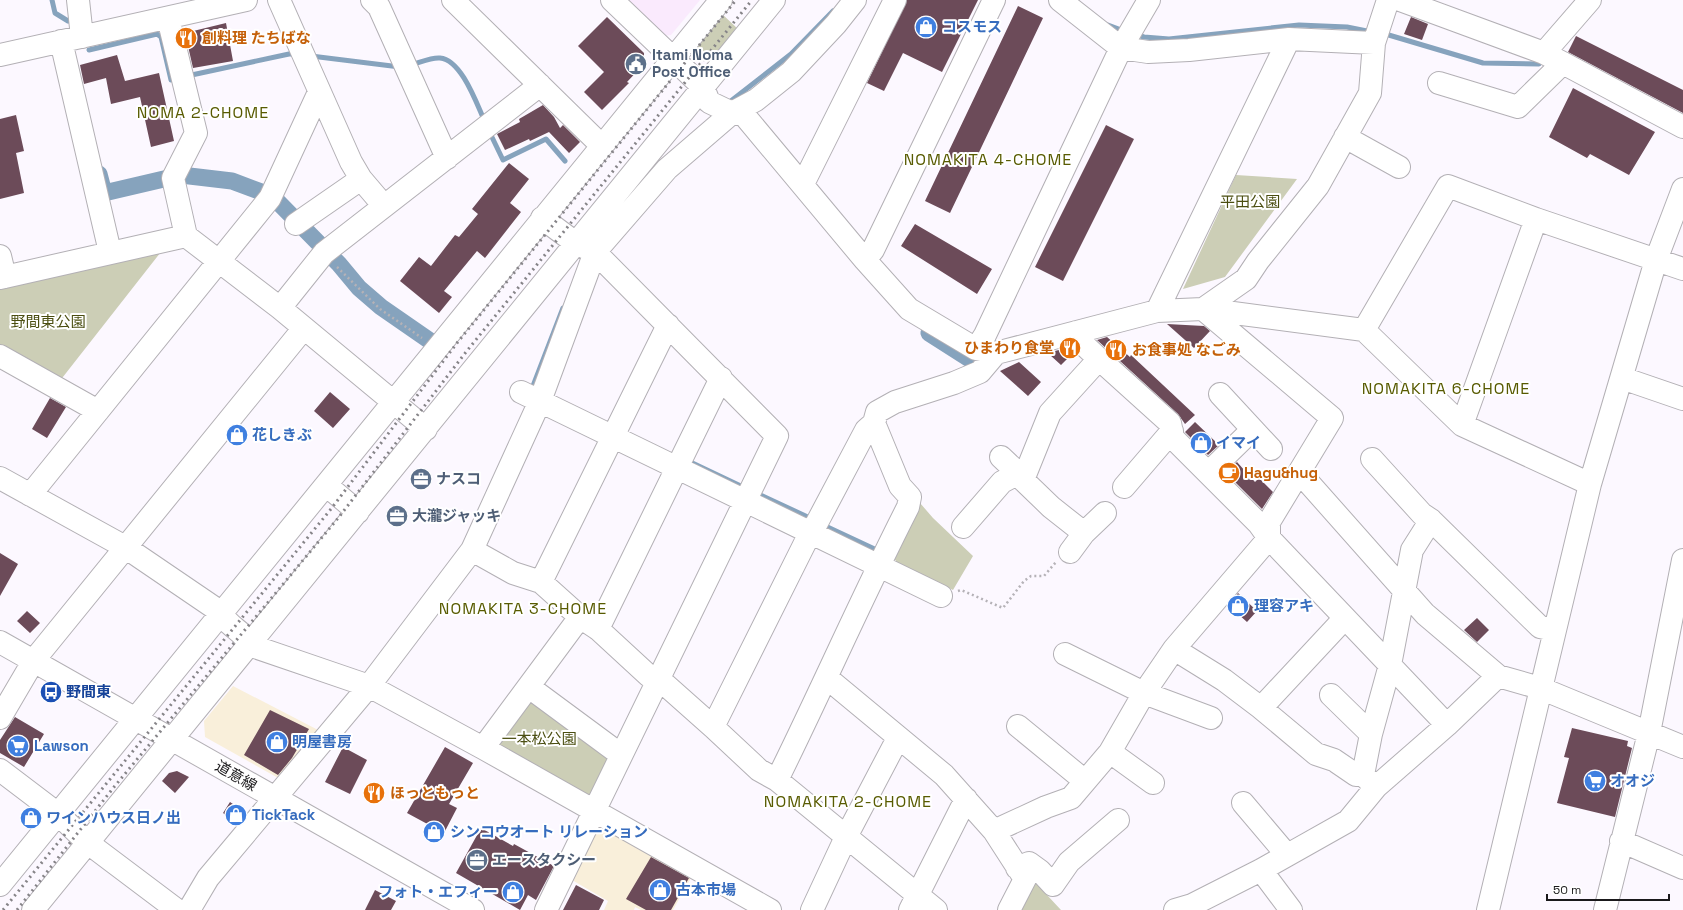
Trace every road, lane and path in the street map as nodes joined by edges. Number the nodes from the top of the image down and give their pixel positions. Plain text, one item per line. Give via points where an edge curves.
1 (78, 0) edge
2 (246, 0) edge
3 (279, 0) edge
4 (372, 0) edge
5 (453, 0) edge
6 (612, 0) edge
7 (721, 0) edge
8 (774, 0) edge
9 (855, 0) edge
10 (895, 0) edge
11 (994, 0) edge
12 (1060, 0) edge
13 (1149, 0) edge
14 (1388, 0) edge
15 (1400, 0) edge
16 (1590, 0) edge
17 (168, 18) junction
18 (82, 37) junction
19 (1289, 39) junction
20 (61, 42) junction
21 (1374, 43) junction
22 (1121, 48) junction
23 (1544, 53) junction
24 (0, 55) edge
25 (672, 60) junction
26 (1563, 63) junction
27 (1452, 83) dead end
28 (540, 85) junction
29 (319, 92) junction
30 (718, 104) junction
31 (1683, 127) edge
32 (1345, 137) junction
33 (601, 145) junction
34 (447, 158) junction
35 (1400, 167) dead end
36 (361, 178) junction
37 (803, 184) junction
38 (1683, 189) edge
39 (384, 206) junction
40 (542, 218) junction
41 (1536, 219) junction
42 (299, 223) dead end
43 (186, 236) junction
44 (586, 248) junction
45 (110, 252) junction
46 (324, 253) junction
47 (220, 260) junction
48 (865, 260) junction
49 (1656, 260) junction
50 (1683, 269) edge
51 (2, 270) edge
52 (280, 308) junction
53 (1203, 309) junction
54 (1157, 311) junction
55 (668, 325) junction
56 (304, 328) junction
57 (1364, 330) junction
58 (1076, 332) junction
59 (436, 348) junction
60 (986, 351) junction
61 (0, 356) edge
62 (1099, 359) junction
63 (721, 378) junction
64 (1622, 378) junction
65 (1220, 394) dead end
66 (531, 397) junction
67 (1683, 399) edge
68 (393, 404) junction
69 (98, 411) junction
70 (874, 423) junction
71 (1462, 425) junction
72 (426, 429) junction
73 (1252, 430) junction
74 (1172, 431) junction
75 (613, 436) junction
76 (1271, 449) dead end
77 (1001, 457) dead end
78 (1372, 459) dead end
79 (678, 468) junction
80 (1209, 472) junction
81 (1300, 474) junction
82 (1022, 475) junction
83 (0, 478) edge
84 (1590, 484) junction
85 (326, 486) junction
86 (1124, 488) dead end
87 (30, 495) junction
88 (746, 501) junction
89 (358, 512) junction
90 (1105, 513) dead end
91 (1431, 520) junction
92 (963, 527) dead end
93 (812, 532) junction
94 (1084, 533) junction
95 (1269, 538) junction
96 (125, 547) junction
97 (472, 550) junction
98 (1070, 552) joint
99 (1683, 560) edge
100 (879, 565) junction
101 (541, 582) junction
102 (1404, 593) junction
103 (941, 596) joint
104 (222, 613) junction
105 (1344, 619) junction
106 (589, 623) junction
107 (1554, 630) junction
108 (0, 642) edge
109 (248, 645) junction
110 (1174, 649) junction
111 (1065, 654) dead end
112 (34, 660) junction
113 (1390, 665) junction
114 (1498, 676) junction
115 (827, 678) junction
116 (659, 679) junction
117 (368, 686) junction
118 (529, 687) junction
119 (1540, 688) junction
120 (1144, 693) junction
121 (1331, 696) dead end
122 (1261, 708) junction
123 (0, 718) edge
124 (1211, 718) dead end
125 (137, 719) junction
126 (1447, 725) junction
127 (713, 726) junction
128 (1018, 726) dead end
129 (1649, 733) junction
130 (1371, 734) junction
131 (898, 738) junction
132 (172, 739) junction
133 (1683, 747) edge
134 (483, 748) junction
135 (1110, 752) junction
136 (621, 755) junction
137 (0, 770) edge
138 (777, 780) junction
139 (1085, 781) junction
140 (1369, 781) junction
141 (1153, 783) dead end
142 (273, 798) junction
143 (966, 799) junction
144 (1243, 803) dead end
145 (594, 812) junction
146 (58, 814) junction
147 (1118, 820) dead end
148 (994, 831) junction
149 (846, 837) junction
150 (1621, 841) junction
151 (88, 843) junction
152 (1287, 855) junction
153 (1017, 868) junction
154 (1683, 868) edge
155 (1260, 870) junction
156 (0, 885) edge
157 (914, 902) edge
158 (1187, 908) edge
159 (33, 910) edge
160 (177, 910) edge
161 (189, 910) edge
162 (473, 910) edge
163 (546, 910) edge
164 (770, 910) edge
165 (812, 910) edge
166 (936, 910) edge
167 (1010, 910) edge
168 (1291, 910) edge
169 (1488, 910) edge
170 (1605, 910) edge

1 - 18 street
2 - 17 street
3 - 29 street
4 - 34 street via 379,7
5 - 28 street
6 - 25 street
7 - 25 street
8 - 30 street
9 - 30 street via 792,72 756,100
10 - 37 street
11 - 48 street via 873,250
12 - 22 street
13 - 22 street
14 - 21 street
15 - 23 street
16 - 23 street
17 - 18 street
17 - 43 street via 196,133 173,178
18 - 20 street
19 - 21 street
19 - 22 street via 1189,50 1148,52
19 - 54 street
20 - 24 street
20 - 45 street
21 - 32 street via 1370,93
22 - 60 street via 985,335
23 - 26 street
25 - 30 street
25 - 33 street
26 - 27 street via 1514,112
26 - 31 street
28 - 33 street
28 - 34 street
29 - 36 street
29 - 47 street via 270,198
30 - 37 street via 744,115
30 - 44 street
30 - 44 street via 667,169
32 - 35 street
32 - 53 street via 1318,186 1258,260 1246,279
33 - 40 street
34 - 39 street
36 - 39 street
36 - 42 street
37 - 48 street
38 - 49 street
39 - 46 street
40 - 44 street
40 - 59 street
41 - 49 street
41 - 57 street via 1448,186
41 - 71 street
43 - 45 street
43 - 47 street
44 - 55 street
44 - 66 street
44 - 72 street
45 - 51 street
46 - 52 street
46 - 59 path via 380,309
47 - 52 street
47 - 69 street
48 - 60 street via 909,309
49 - 50 street
49 - 64 street
52 - 56 street
53 - 54 street
53 - 57 street
53 - 81 street via 1332,418
54 - 58 street
55 - 63 street
55 - 75 street
56 - 68 street
56 - 96 street
57 - 71 street
58 - 60 street
58 - 62 street via 1082,343
59 - 68 street
60 - 70 street via 980,372 895,402 877,412
61 - 69 street
62 - 74 street via 1170,423
62 - 82 street via 1050,413
63 - 79 street
63 - 88 street via 777,436
64 - 67 street
64 - 84 street
65 - 73 street
66 - 75 street
66 - 97 street
68 - 72 street
68 - 85 street
69 - 87 street
70 - 93 street via 866,430
70 - 100 street via 900,486 910,497 908,507
71 - 84 street
72 - 89 street
73 - 76 street
73 - 80 street
74 - 80 street via 1173,438
74 - 86 street
75 - 79 street
75 - 101 street
77 - 82 street
78 - 91 street via 1422,514
79 - 88 street
79 - 106 street
80 - 95 street via 1259,524
81 - 95 street via 1269,522
81 - 102 street
82 - 92 street via 1015,475 1002,482
82 - 94 street via 1023,480 1050,507
83 - 87 street
84 - 107 street
85 - 89 street
85 - 104 street
87 - 96 street
88 - 93 street
88 - 116 street
89 - 109 street
90 - 94 street
91 - 102 street via 1412,550
91 - 107 street via 1540,627
93 - 100 street
93 - 127 street
94 - 98 street
95 - 105 street
95 - 110 street
96 - 104 street
96 - 112 street
97 - 101 street via 513,573
97 - 117 street
98 - 103 path via 1064,553 1044,576 1031,576 1003,608 961,590
99 - 129 street
100 - 103 street
100 - 115 street
101 - 106 street
102 - 113 street
102 - 114 street
104 - 109 street via 225,621 246,638
104 - 125 street
105 - 113 street
105 - 122 street
106 - 116 street via 649,676
106 - 118 street
107 - 119 street
108 - 112 street, 道意線
109 - 117 street
109 - 132 street
110 - 120 street
110 - 122 street via 1224,680
111 - 120 street
112 - 123 street
112 - 125 street, 道意線
113 - 126 street
113 - 130 street
114 - 119 street
114 - 126 street
115 - 131 street
115 - 138 street
116 - 127 street
116 - 136 street
117 - 134 street
117 - 142 street
118 - 134 street
118 - 136 street
119 - 129 street
119 - 169 street
120 - 124 street
120 - 135 street
121 - 130 street
122 - 140 street via 1316,754 1334,760
125 - 132 street, 道意線
125 - 146 street
126 - 140 street
127 - 138 street via 759,770
128 - 139 street
129 - 133 street
129 - 150 street
130 - 140 street
131 - 143 street via 944,775
131 - 149 street
132 - 142 street, 道意線
132 - 151 street
134 - 145 street
135 - 139 street
135 - 141 street
136 - 145 street
137 - 146 street
138 - 149 street
139 - 148 street via 1071,798
140 - 152 street via 1348,821
142 - 161 street via 208,878
142 - 162 street, 道意線
143 - 148 street
143 - 157 street
144 - 152 street
145 - 163 street
145 - 164 street
146 - 151 street
146 - 156 street
147 - 153 street via 1069,862 1053,885 1029,863
148 - 153 street
149 - 157 street
149 - 165 street
150 - 154 street
150 - 170 street
151 - 159 street
151 - 160 street
152 - 155 street
153 - 167 street via 1025,879
155 - 158 street
155 - 168 street
157 - 166 street

